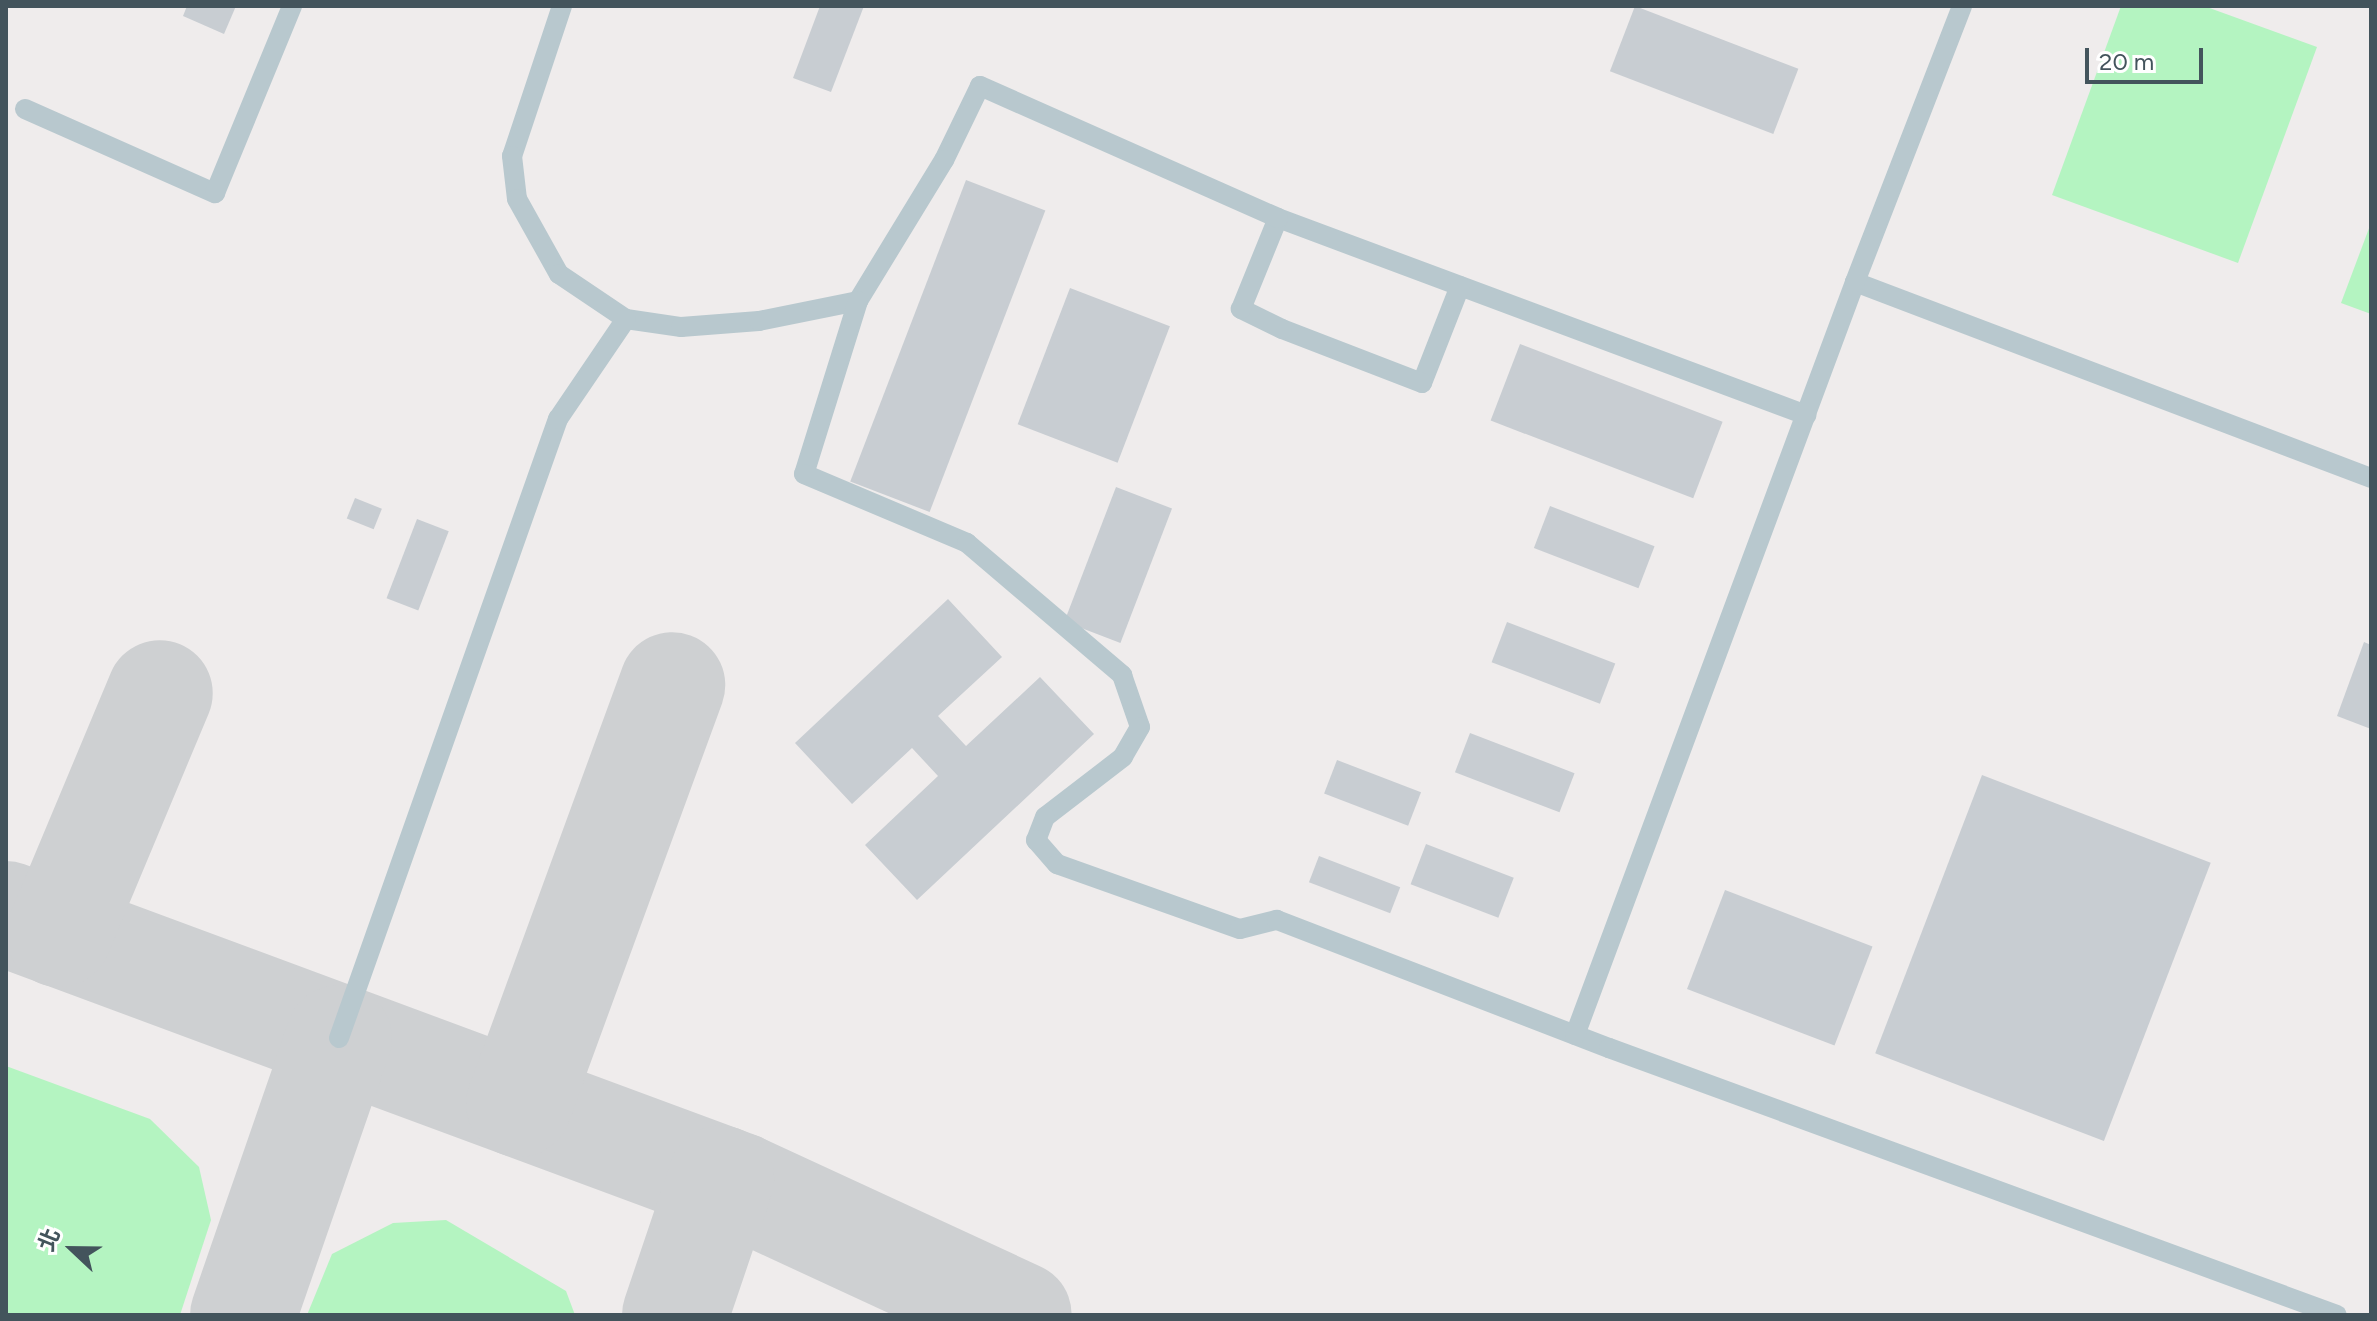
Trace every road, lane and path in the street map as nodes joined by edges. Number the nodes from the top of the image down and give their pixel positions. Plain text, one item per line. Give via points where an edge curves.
1 (292, 6) edge
2 (562, 6) edge
3 (1962, 6) edge
4 (25, 109) dead end
5 (1278, 218) junction
6 (1855, 282) junction
7 (1460, 286) junction
8 (858, 301) junction
9 (626, 319) junction
10 (1806, 415) junction
11 (2371, 478) edge
12 (1575, 1035) junction
13 (339, 1038) dead end
14 (2337, 1315) edge

1 - 4 lane via 215,193
2 - 9 lane via 512,156 517,199 559,274
3 - 6 lane
5 - 7 lane
5 - 7 lane via 1241,309 1422,383
5 - 8 lane via 980,86 944,160
6 - 10 lane
6 - 11 lane
7 - 10 lane
8 - 9 lane via 743,322 681,327
8 - 12 lane via 804,474 967,543 1122,675 1132,698 1140,727 1123,757 1045,817 1036,840 1057,864 1240,929 1277,920
9 - 13 lane via 558,419
10 - 12 lane
12 - 14 lane

